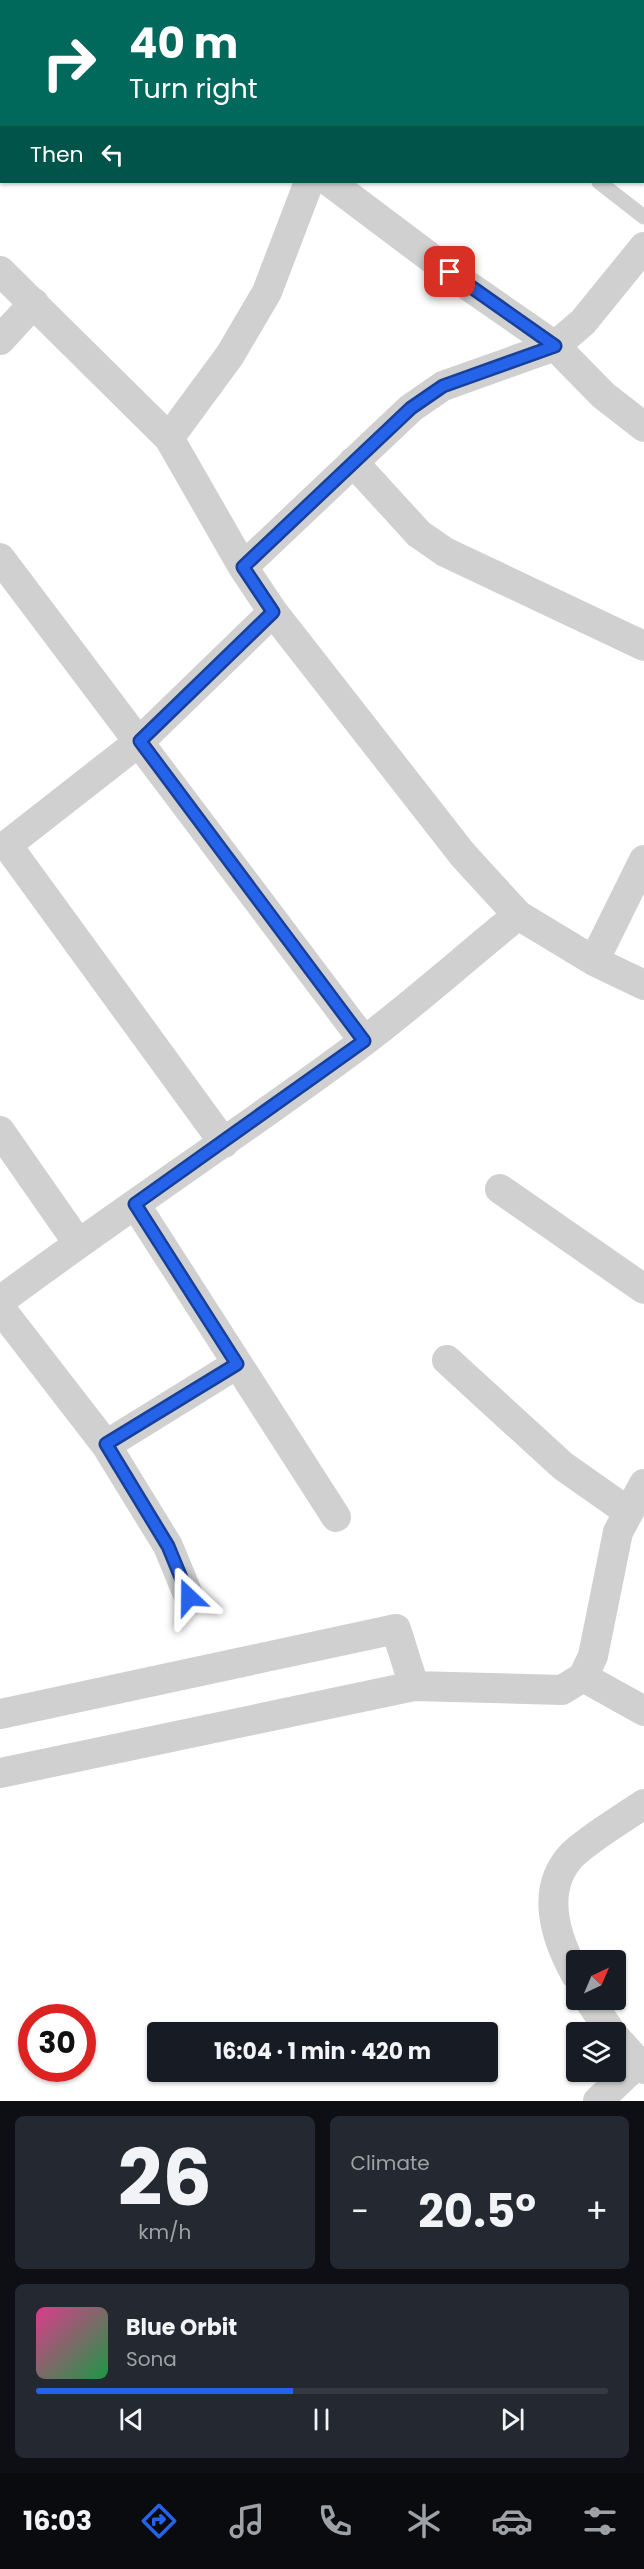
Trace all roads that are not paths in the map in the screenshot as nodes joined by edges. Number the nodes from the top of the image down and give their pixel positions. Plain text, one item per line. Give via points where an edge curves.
1 (309, 183) edge
2 (331, 183) edge
3 (600, 183) edge
4 (644, 217) edge
5 (644, 247) edge
6 (0, 271) edge
7 (34, 303) junction
8 (0, 340) edge
9 (555, 346) junction
10 (644, 427) edge
11 (169, 438) junction
12 (352, 462) junction
13 (0, 558) edge
14 (243, 567) junction
15 (273, 612) junction
16 (644, 646) edge
17 (140, 741) junction
18 (2, 843) edge
19 (644, 860) edge
20 (518, 915) junction
21 (594, 961) junction
22 (644, 985) edge
23 (364, 1041) junction
24 (0, 1131) edge
25 (224, 1143) junction
26 (500, 1189) dead end
27 (135, 1204) junction
28 (78, 1243) junction
29 (644, 1289) edge
30 (0, 1301) edge
31 (0, 1308) edge
32 (447, 1360) dead end
33 (237, 1364) junction
34 (106, 1444) junction
35 (644, 1484) edge
36 (627, 1511) junction
37 (336, 1517) dead end
38 (189, 1597) dead end
39 (583, 1677) junction
40 (414, 1686) junction
41 (644, 1711) edge
42 (0, 1714) edge
43 (0, 1773) edge
44 (644, 1804) edge
45 (566, 1958) edge
46 (626, 2049) edge
47 (641, 2066) edge
48 (598, 2101) edge

1 - 11 street via 267,292 230,355
2 - 9 street
3 - 4 lane
5 - 9 street via 583,322
6 - 7 street
7 - 8 street
7 - 11 street
9 - 10 street via 603,395
9 - 12 street via 443,386 411,408
11 - 14 street
12 - 14 street
12 - 16 street via 419,534 445,552
13 - 17 street
14 - 15 street
15 - 17 street
15 - 20 street via 463,855
17 - 18 street
17 - 23 street
18 - 25 street
19 - 21 street
20 - 21 street
20 - 23 street
21 - 22 street
23 - 25 street
24 - 28 street
25 - 27 street
26 - 29 street
27 - 28 street
27 - 33 street
28 - 30 street
31 - 34 street
32 - 36 street via 563,1466
33 - 34 street
33 - 37 street
34 - 38 street via 168,1546
35 - 36 street
36 - 39 street via 618,1532 593,1656
39 - 40 street via 562,1690
39 - 41 street
40 - 42 street via 396,1629
40 - 43 street
44 - 45 street via 572,1856 555,1881 552,1912
46 - 47 street
47 - 48 street

